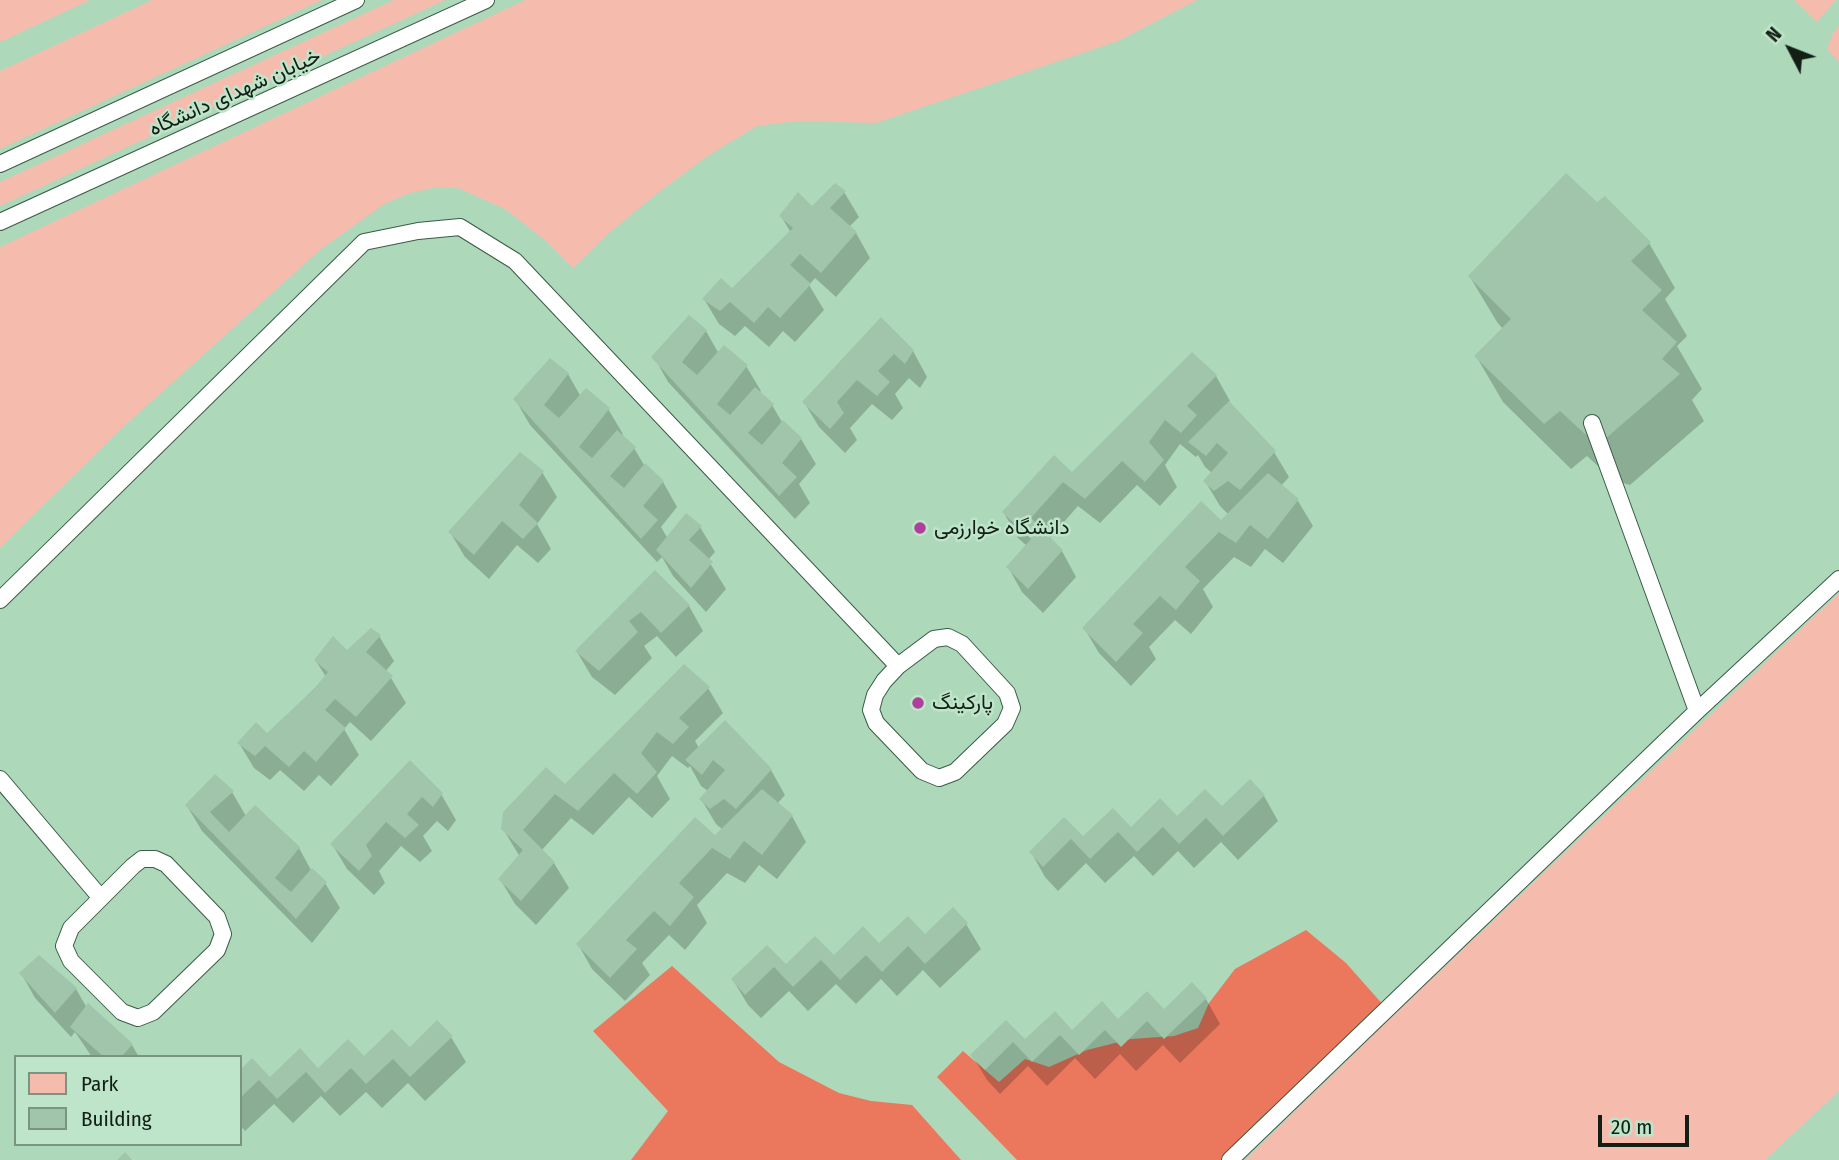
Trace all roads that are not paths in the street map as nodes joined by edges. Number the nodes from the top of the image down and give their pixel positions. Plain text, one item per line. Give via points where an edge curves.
1 (356, 0) edge
2 (486, 0) edge
3 (0, 164) edge
4 (0, 222) edge
5 (1592, 423) dead end
6 (1839, 579) edge
7 (0, 600) edge
8 (898, 666) junction
9 (1697, 711) junction
10 (0, 779) edge
11 (100, 897) junction
12 (1230, 1160) edge

1 - 3 lane, خیابان شهدای دانشگاه
2 - 4 lane, خیابان شهدای دانشگاه
5 - 9 lane
6 - 9 lane
7 - 8 lane via 364,242 460,227 515,261
8 - 8 lane via 875,695 871,710 876,723 922,771 939,778 955,772 1005,724 1012,708 1007,693 962,644 948,637 934,639
9 - 12 lane
10 - 11 lane
11 - 11 lane via 142,859 155,859 166,864 217,917 223,934 216,950 153,1012 138,1018 122,1012 71,961 64,946 71,928

